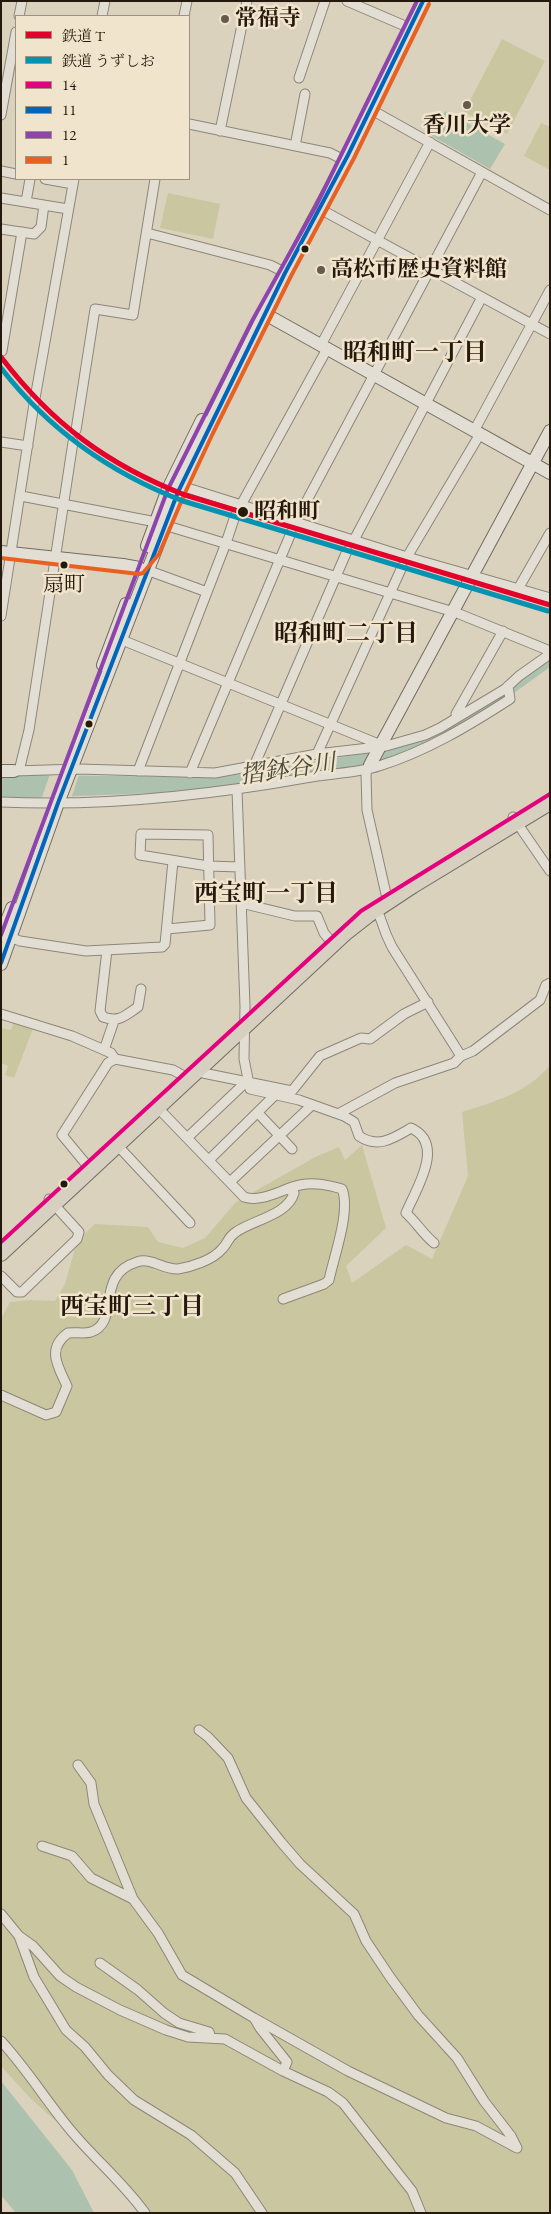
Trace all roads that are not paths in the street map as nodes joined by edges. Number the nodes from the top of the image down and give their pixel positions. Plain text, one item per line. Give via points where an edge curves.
1 (22, 1) edge
2 (105, 1) edge
3 (187, 1) edge
4 (247, 1) edge
5 (325, 1) edge
6 (347, 1) edge
7 (417, 1) edge
8 (423, 1) edge
9 (364, 4) edge
10 (19, 15) edge
11 (102, 15) edge
12 (184, 15) edge
13 (405, 26) junction
14 (15, 39) edge
15 (299, 78) dead end
16 (8, 86) edge
17 (305, 94) dead end
18 (370, 109) junction
19 (1, 114) edge
20 (190, 124) edge
21 (220, 131) junction
22 (430, 142) junction
23 (295, 146) junction
24 (340, 158) junction
25 (1, 171) edge
26 (482, 172) junction
27 (15, 174) edge
28 (30, 180) edge
29 (58, 180) edge
30 (156, 180) edge
31 (73, 181) edge
32 (1, 198) edge
33 (26, 202) junction
34 (44, 205) junction
35 (320, 209) junction
36 (68, 210) junction
37 (550, 210) edge
38 (1, 229) edge
39 (22, 232) junction
40 (147, 233) junction
41 (377, 240) junction
42 (430, 269) junction
43 (280, 270) junction
44 (550, 290) edge
45 (482, 297) junction
46 (260, 312) junction
47 (531, 324) junction
48 (550, 334) edge
49 (324, 347) junction
50 (2, 351) edge
51 (373, 376) junction
52 (425, 404) junction
53 (76, 430) dead end
54 (550, 431) edge
55 (477, 432) junction
56 (1, 442) edge
57 (73, 442) dead end
58 (28, 446) junction
59 (532, 463) junction
60 (550, 473) edge
61 (181, 486) junction
62 (21, 496) junction
63 (62, 504) junction
64 (241, 505) junction
65 (235, 516) dead end
66 (296, 521) junction
67 (160, 523) junction
68 (291, 533) dead end
69 (550, 533) edge
70 (354, 540) junction
71 (226, 543) junction
72 (347, 551) dead end
73 (6, 553) edge
74 (54, 557) junction
75 (407, 557) junction
76 (280, 560) junction
77 (402, 567) dead end
78 (143, 569) junction
79 (336, 576) junction
80 (472, 576) junction
81 (518, 589) junction
82 (207, 592) junction
83 (390, 593) junction
84 (550, 598) edge
85 (452, 612) junction
86 (1, 616) edge
87 (503, 631) junction
88 (122, 640) junction
89 (550, 653) edge
90 (180, 663) junction
91 (228, 683) junction
92 (509, 690) junction
93 (280, 704) junction
94 (458, 717) junction
95 (330, 724) junction
96 (379, 748) junction
97 (317, 754) junction
98 (254, 766) junction
99 (369, 767) junction
100 (11, 771) edge
101 (138, 771) junction
102 (66, 772) junction
103 (190, 773) junction
104 (237, 790) junction
105 (550, 794) edge
106 (55, 801) junction
107 (1, 802) edge
108 (550, 803) edge
109 (515, 820) junction
110 (174, 861) junction
111 (208, 866) junction
112 (240, 867) junction
113 (550, 871) edge
114 (386, 894) junction
115 (241, 903) junction
116 (377, 909) junction
117 (167, 929) junction
118 (5, 936) edge
119 (329, 939) junction
120 (107, 950) junction
121 (1, 964) edge
122 (550, 983) edge
123 (141, 989) dead end
124 (428, 1002) junction
125 (1, 1014) edge
126 (114, 1021) junction
127 (245, 1023) junction
128 (104, 1050) junction
129 (461, 1056) junction
130 (115, 1059) junction
131 (200, 1070) junction
132 (182, 1075) junction
133 (247, 1081) junction
134 (275, 1095) junction
135 (312, 1105) junction
136 (158, 1108) junction
137 (258, 1113) junction
138 (338, 1114) junction
139 (280, 1136) junction
140 (187, 1138) junction
141 (118, 1146) junction
142 (292, 1149) dead end
143 (209, 1160) junction
144 (86, 1164) junction
145 (230, 1182) junction
146 (288, 1189) junction
147 (51, 1202) junction
148 (190, 1223) dead end
149 (1, 1242) edge
150 (434, 1243) dead end
151 (1, 1254) edge
152 (1, 1276) edge
153 (9, 1284) junction
154 (1, 1290) edge
155 (282, 1299) dead end
156 (1, 1395) edge
157 (199, 1730) dead end
158 (78, 1766) dead end
159 (42, 1846) dead end
160 (132, 1899) junction
161 (1, 1914) edge
162 (19, 1936) junction
163 (100, 1963) dead end
164 (254, 2018) junction
165 (211, 2038) junction
166 (1, 2041) edge
167 (283, 2071) junction
168 (145, 2213) edge
169 (262, 2213) edge
170 (421, 2213) edge

1 - 10 street
2 - 11 street
3 - 12 street
4 - 21 street
5 - 15 street
6 - 9 street
7 - 13 street
8 - 18 street
9 - 13 street
13 - 24 street
14 - 16 street
16 - 19 street
17 - 23 street
18 - 22 street
18 - 35 street
20 - 21 street
21 - 23 street
22 - 26 street
22 - 41 street
23 - 24 street
24 - 43 street
25 - 27 street
26 - 37 street
26 - 42 street
28 - 33 street
29 - 31 street
30 - 40 street
31 - 36 street
32 - 33 street
33 - 34 street
34 - 36 street
34 - 39 street via 41,227 34,234
35 - 41 street
35 - 46 street
36 - 58 street
38 - 39 street
39 - 50 street
40 - 43 street
40 - 53 street via 132,316 95,309
41 - 42 street
41 - 49 street
42 - 45 street
42 - 51 street
43 - 46 street
44 - 47 street
45 - 47 street
45 - 52 street
46 - 49 street
46 - 61 street
46 - 67 street via 172,478
47 - 48 street
47 - 55 street
49 - 51 street
49 - 64 street
51 - 52 street
51 - 66 street
52 - 55 street
52 - 70 street
54 - 59 street
55 - 59 street
55 - 75 street
56 - 58 street
57 - 63 street
58 - 62 street
59 - 60 street
59 - 80 street
61 - 64 street
61 - 67 street
62 - 63 street
62 - 73 street
63 - 67 street
63 - 74 street
64 - 66 street
65 - 71 street
66 - 70 street
67 - 71 street
67 - 78 street
67 - 78 street via 154,551
68 - 76 street
69 - 81 street
70 - 75 street
71 - 76 street
71 - 82 street
72 - 79 street
73 - 74 street
73 - 86 street
74 - 78 street
74 - 100 street via 29,730
75 - 80 street
76 - 79 street
76 - 91 street
77 - 83 street
78 - 82 street
78 - 88 street via 142,583
78 - 102 street via 87,709
79 - 83 street
79 - 93 street
80 - 81 street
80 - 85 street
81 - 84 street
82 - 90 street
83 - 85 street
83 - 95 street
85 - 87 street
85 - 96 street
87 - 89 street
87 - 94 street via 456,714
88 - 90 street
88 - 102 street
89 - 92 street via 519,676
90 - 91 street
90 - 101 street
91 - 93 street
91 - 103 street
92 - 94 street
92 - 99 street via 510,698 443,740
93 - 95 street
93 - 98 street
94 - 96 street via 425,735
95 - 96 street
95 - 97 street
96 - 97 street
96 - 99 street
97 - 98 street
98 - 103 street via 215,773
99 - 104 street
99 - 114 street via 367,810
100 - 102 street
101 - 102 street
101 - 103 street
102 - 106 street
104 - 106 street
104 - 112 street
105 - 109 main road
106 - 107 street
106 - 118 street
108 - 109 main road
109 - 113 street
109 - 114 main road
109 - 116 main road
110 - 111 street
110 - 111 street via 140,856 141,834 208,836
110 - 117 street
111 - 112 street
111 - 117 street via 210,925
112 - 115 street
114 - 119 main road
115 - 119 street via 295,916 317,916
115 - 127 street
116 - 124 street via 392,946
116 - 127 main road
117 - 120 street via 162,947
118 - 120 street via 86,951
118 - 121 street
119 - 127 main road
120 - 126 street via 100,1011 104,1017
122 - 129 street via 540,1000 473,1051
123 - 126 street via 138,1007
124 - 129 street
124 - 133 street via 404,1014 370,1039 361,1038 320,1056 292,1091
125 - 128 street via 72,1036
126 - 128 street
127 - 131 main road
127 - 132 main road
127 - 133 street
128 - 130 street
129 - 138 street via 454,1063 395,1083
130 - 132 street via 172,1070
130 - 144 street via 108,1063 62,1135
131 - 133 street via 203,1074
131 - 136 main road
132 - 144 main road
133 - 134 street via 250,1089
133 - 140 street
134 - 135 street
134 - 137 street
135 - 138 street
135 - 139 street
136 - 140 street
136 - 141 main road
137 - 139 street
137 - 143 street
138 - 150 street via 354,1122 359,1136 372,1142 390,1140 411,1128 422,1135 426,1142 427,1164 406,1213
139 - 142 street
139 - 145 street
140 - 143 street
141 - 147 main road
141 - 148 street
143 - 145 street
144 - 147 main road
145 - 146 street via 244,1197 254,1200
146 - 155 street via 323,1183 342,1189 346,1210 329,1280
146 - 156 street via 294,1193 292,1200 279,1210 237,1230 210,1258 176,1269 140,1261 127,1265 116,1275 111,1285 106,1319 90,1333 68,1334 57,1344 56,1362 67,1386 56,1412 46,1415
147 - 149 main road
147 - 151 main road
147 - 153 street via 79,1232 77,1239 22,1292 17,1292
152 - 153 street
153 - 154 street
157 - 164 street via 228,1758 246,1798 281,1842 354,1914 366,1941 390,1977 418,2015 457,2058 517,2148 476,2126 446,2118 348,2071
158 - 160 street via 91,1783 94,1804
159 - 160 street via 72,1856 91,1878
160 - 164 street via 158,1933 182,1975
161 - 162 street
162 - 165 street via 76,1987 166,2030 188,2037
162 - 169 street via 34,1978 66,2030 134,2100 191,2136 235,2173
163 - 165 street via 164,2013 179,2023 209,2032
164 - 167 street via 287,2062
165 - 167 street via 225,2039
166 - 168 street via 67,2126 119,2180
167 - 170 street via 328,2092 343,2103 412,2191

